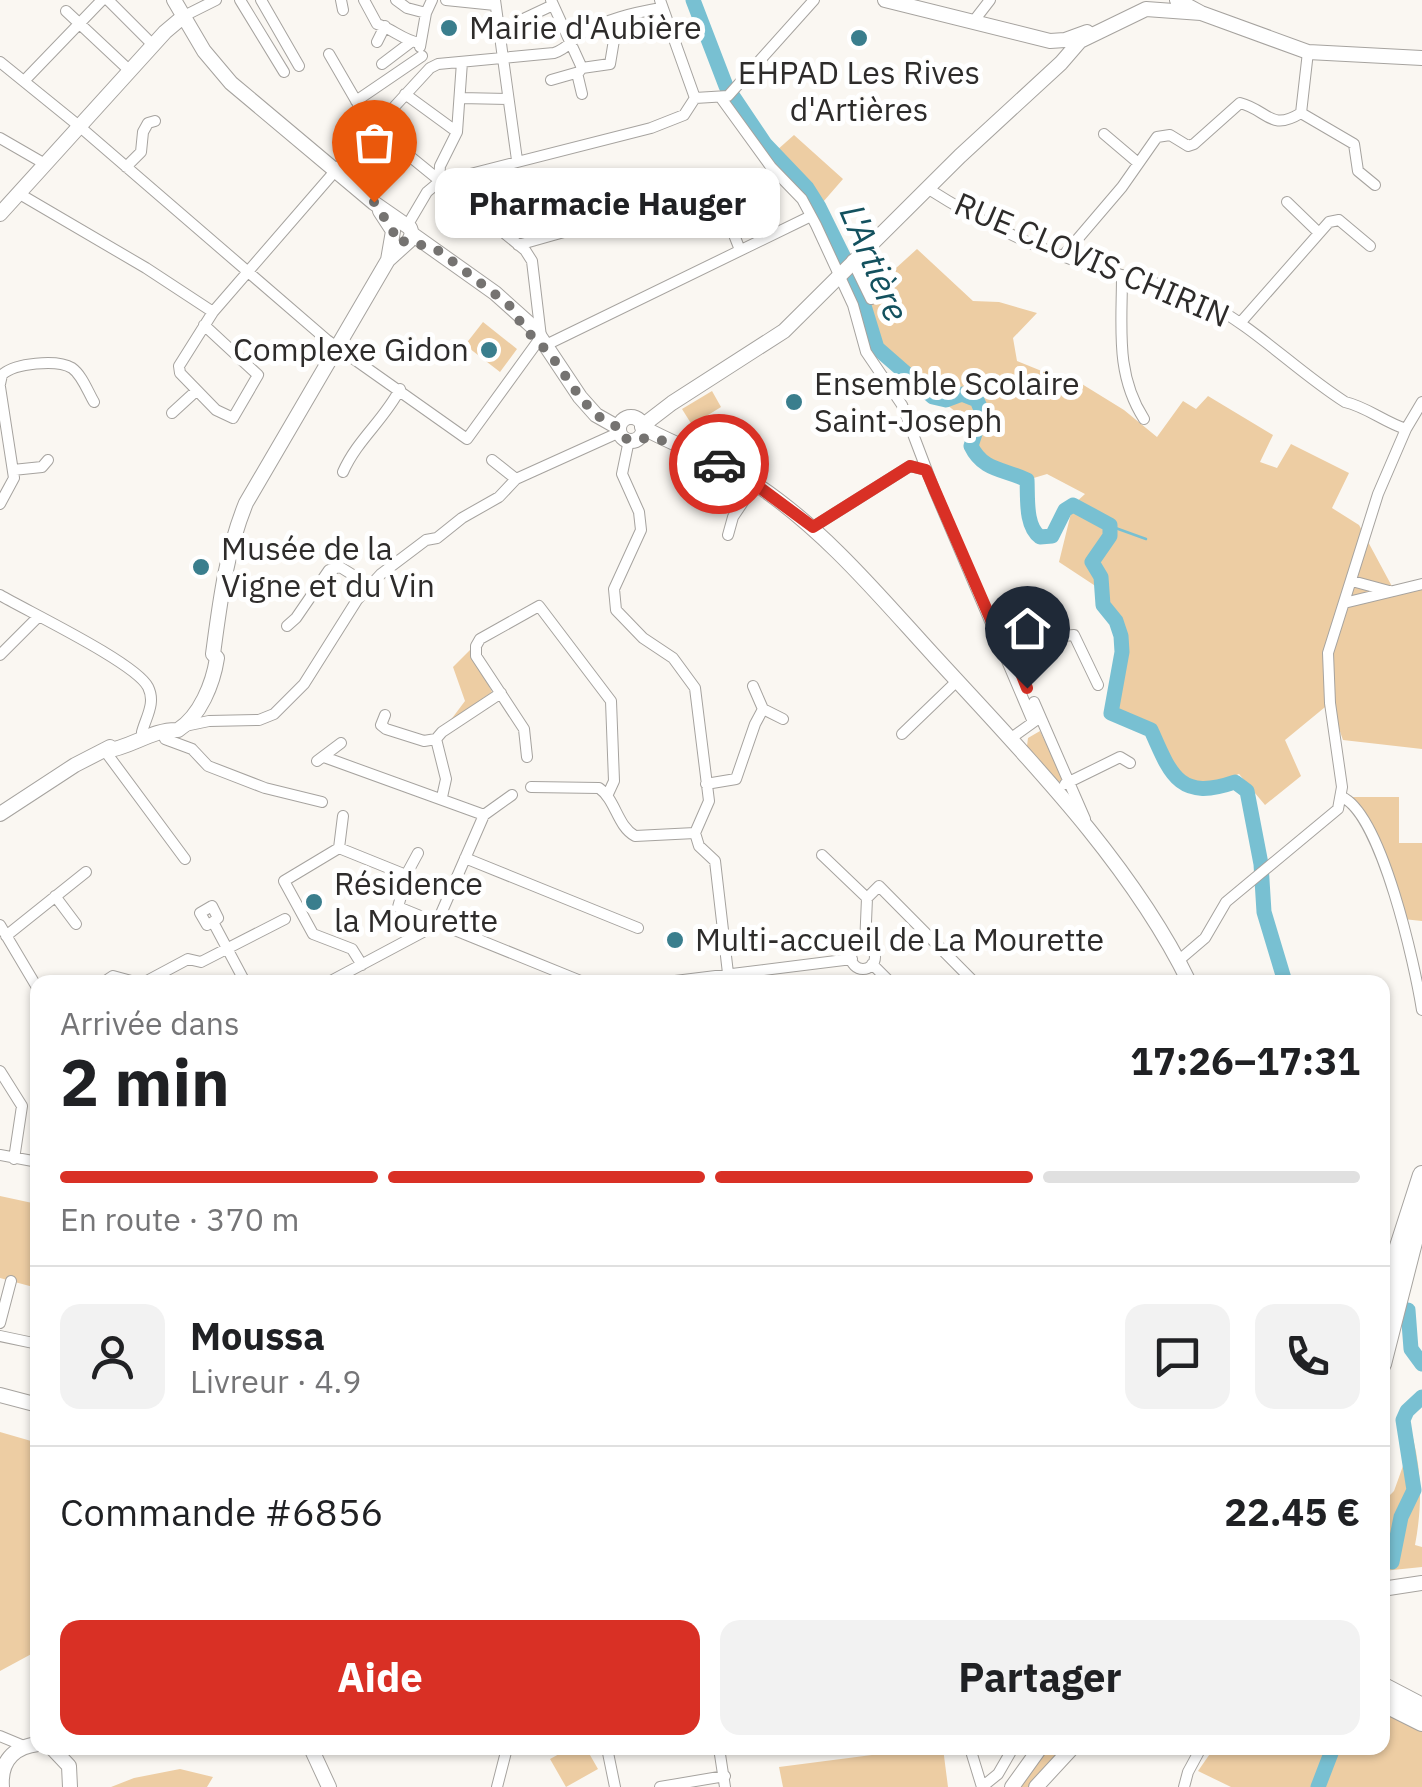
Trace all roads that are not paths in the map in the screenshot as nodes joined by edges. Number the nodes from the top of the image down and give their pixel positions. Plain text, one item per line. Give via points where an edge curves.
1 (105, 0) edge
2 (174, 0) edge
3 (216, 0) edge
4 (240, 0) edge
5 (261, 0) edge
6 (364, 0) edge
7 (396, 0) edge
8 (432, 0) edge
9 (446, 0) edge
10 (814, 0) edge
11 (886, 0) edge
12 (990, 0) edge
13 (552, 2) edge
14 (495, 3) edge
15 (1172, 3) edge
16 (660, 4) edge
17 (1145, 7) edge
18 (66, 11) dead end
19 (426, 13) junction
20 (184, 16) junction
21 (612, 20) junction
22 (517, 22) dead end
23 (973, 22) junction
24 (79, 24) junction
25 (385, 26) junction
26 (166, 32) junction
27 (195, 36) junction
28 (575, 39) junction
29 (377, 42) dead end
30 (154, 45) junction
31 (1065, 46) junction
32 (418, 47) junction
33 (1308, 52) junction
34 (329, 54) dead end
35 (502, 58) junction
36 (1422, 58) edge
37 (0, 62) edge
38 (462, 62) junction
39 (382, 64) dead end
40 (299, 66) dead end
41 (430, 68) junction
42 (580, 70) junction
43 (130, 71) junction
44 (284, 72) dead end
45 (552, 80) dead end
46 (24, 81) junction
47 (406, 94) junction
48 (582, 94) dead end
49 (724, 97) junction
50 (460, 98) junction
51 (695, 98) junction
52 (508, 99) junction
53 (356, 101) junction
54 (1301, 113) junction
55 (155, 121) dead end
56 (80, 126) junction
57 (374, 129) junction
58 (457, 132) junction
59 (1104, 134) dead end
60 (0, 138) edge
61 (516, 160) junction
62 (1137, 162) junction
63 (45, 164) junction
64 (126, 166) junction
65 (336, 170) junction
66 (440, 182) junction
67 (1374, 185) dead end
68 (927, 188) junction
69 (18, 194) junction
70 (1287, 202) dead end
71 (0, 214) edge
72 (811, 216) junction
73 (1319, 233) junction
74 (403, 234) junction
75 (518, 245) junction
76 (1370, 246) dead end
77 (740, 250) junction
78 (1064, 255) junction
79 (845, 268) junction
80 (248, 272) junction
81 (1122, 275) junction
82 (871, 299) dead end
83 (214, 312) junction
84 (1241, 322) junction
85 (204, 325) junction
86 (544, 344) junction
87 (336, 346) junction
88 (0, 386) edge
89 (400, 389) junction
90 (196, 391) junction
91 (94, 402) dead end
92 (672, 403) junction
93 (1421, 408) edge
94 (172, 413) dead end
95 (658, 413) junction
96 (1144, 420) dead end
97 (632, 428) junction
98 (1406, 429) junction
99 (667, 441) junction
100 (48, 460) dead end
101 (492, 460) dead end
102 (13, 470) junction
103 (926, 470) junction
104 (343, 472) dead end
105 (516, 480) junction
106 (755, 484) junction
107 (0, 504) edge
108 (813, 527) junction
109 (728, 535) dead end
110 (1352, 581) junction
111 (1422, 584) edge
112 (369, 585) junction
113 (1395, 592) junction
114 (0, 595) edge
115 (1344, 603) junction
116 (38, 617) junction
117 (287, 626) dead end
118 (0, 655) edge
119 (1011, 658) junction
120 (957, 681) junction
121 (753, 686) dead end
122 (1098, 686) dead end
123 (501, 693) junction
124 (764, 709) junction
125 (195, 712) junction
126 (783, 719) dead end
127 (383, 720) dead end
128 (1037, 720) junction
129 (209, 721) junction
130 (172, 729) junction
131 (902, 734) dead end
132 (1010, 738) junction
133 (142, 739) junction
134 (436, 739) junction
135 (341, 744) dead end
136 (105, 750) junction
137 (528, 758) dead end
138 (1130, 763) dead end
139 (706, 784) junction
140 (531, 787) dead end
141 (1050, 787) junction
142 (1071, 787) junction
143 (608, 794) junction
144 (512, 796) dead end
145 (1342, 797) junction
146 (442, 798) junction
147 (322, 802) dead end
148 (0, 814) edge
149 (484, 815) junction
150 (344, 816) dead end
151 (694, 833) junction
152 (1090, 835) junction
153 (339, 848) junction
154 (418, 854) dead end
155 (822, 855) dead end
156 (464, 858) junction
157 (185, 860) dead end
158 (86, 872) dead end
159 (405, 877) junction
160 (55, 896) junction
161 (867, 898) junction
162 (205, 909) dead end
163 (285, 918) dead end
164 (76, 924) dead end
165 (436, 925) junction
166 (638, 928) dead end
167 (3, 930) edge
168 (865, 946) junction
169 (227, 948) junction
170 (852, 959) junction
171 (1178, 960) junction
172 (362, 964) junction
173 (872, 964) junction
174 (159, 975) edge
175 (241, 975) edge
176 (342, 975) edge
177 (566, 975) edge
178 (728, 975) edge
179 (748, 975) edge
180 (883, 975) edge
181 (967, 975) edge
182 (1186, 975) edge
183 (30, 976) edge
184 (1422, 1010) edge
185 (0, 1071) edge
186 (0, 1155) edge
187 (14, 1159) junction
188 (30, 1161) edge
189 (1422, 1175) edge
190 (1422, 1207) edge
191 (1390, 1278) edge
192 (11, 1281) dead end
193 (0, 1323) edge
194 (1390, 1333) edge
195 (0, 1336) edge
196 (30, 1342) edge
197 (0, 1395) edge
198 (30, 1403) edge
199 (1390, 1579) edge
200 (1418, 1581) edge
201 (1390, 1586) edge
202 (1390, 1690) edge
203 (1390, 1706) edge
204 (1422, 1708) edge
205 (1422, 1722) edge
206 (0, 1736) edge
207 (30, 1742) edge
208 (30, 1744) edge
209 (62, 1755) edge
210 (315, 1755) edge
211 (505, 1755) edge
212 (608, 1755) edge
213 (721, 1755) edge
214 (971, 1755) edge
215 (1008, 1755) edge
216 (1035, 1755) edge
217 (1066, 1755) edge
218 (1197, 1755) edge
219 (2, 1759) edge
220 (974, 1768) junction
221 (1000, 1768) junction
222 (725, 1781) edge
223 (687, 1785) edge
224 (2, 1787) edge
225 (70, 1787) edge
226 (329, 1787) edge
227 (497, 1787) edge
228 (615, 1787) edge
229 (660, 1787) edge
230 (982, 1787) edge
231 (1012, 1787) edge
232 (1036, 1787) edge
233 (1184, 1787) edge

1 - 24 street
1 - 30 street
2 - 20 main road
3 - 20 street
4 - 44 street
5 - 40 street
6 - 25 street
7 - 19 street
8 - 19 street
9 - 14 street
10 - 49 street
11 - 23 main road
12 - 23 street
13 - 22 street
13 - 28 street
14 - 35 street
15 - 17 main road
15 - 33 main road
16 - 21 street
16 - 51 street
17 - 31 main road via 1098,33 1091,44
18 - 24 street
19 - 32 street
20 - 26 main road
20 - 27 main road
21 - 28 street
21 - 42 street via 610,64
23 - 31 main road
24 - 43 street
24 - 46 street
25 - 29 street
25 - 32 street
26 - 27 main road
26 - 30 main road
27 - 65 main road via 231,83
28 - 35 street via 554,54
28 - 42 street
30 - 43 main road
31 - 68 main road
32 - 39 street
32 - 41 street
32 - 53 street
33 - 36 main road
33 - 54 street
34 - 53 street
35 - 38 street
35 - 52 street
37 - 46 street
38 - 41 street
38 - 50 street
41 - 47 street
42 - 45 street
42 - 48 street
43 - 56 main road
46 - 56 street
47 - 57 street
47 - 58 street
49 - 51 street
49 - 72 street
50 - 52 street
50 - 58 street
51 - 61 street via 684,115 651,128
52 - 61 street
53 - 57 street
54 - 62 street via 1277,122 1240,103 1194,144 1164,134
54 - 67 street via 1350,141 1358,171
55 - 64 street via 143,132 141,152
56 - 63 main road
56 - 64 street
57 - 65 street
57 - 66 street
58 - 66 street via 440,166
59 - 62 street
60 - 63 street
61 - 66 street
62 - 78 street
63 - 69 main road
64 - 80 street
65 - 74 main road
65 - 80 street
66 - 74 street
66 - 75 street
68 - 78 street, RUE CLOVIS CHIRIN via 980,221
68 - 79 main road
69 - 71 main road
69 - 83 street
70 - 73 street
72 - 77 street
72 - 79 street
73 - 76 street via 1339,220
73 - 84 street
74 - 86 main road via 439,251 509,305
74 - 87 main road
75 - 77 street via 716,189
75 - 86 street via 532,261
77 - 86 street
78 - 81 street, RUE CLOVIS CHIRIN
79 - 82 street
79 - 92 main road via 784,331
79 - 103 street via 866,352 902,405
80 - 83 street
80 - 87 street
81 - 84 street, RUE CLOVIS CHIRIN via 1198,298
81 - 96 street via 1123,366
83 - 85 street
84 - 98 street, RUE CLOVIS CHIRIN via 1328,392
85 - 90 street via 179,366
85 - 90 street via 258,375 233,418
86 - 89 street via 467,439
86 - 97 main road via 590,406
87 - 89 street
87 - 125 main road via 235,529 208,685
88 - 91 street via 2,375 17,365 62,365 76,372
88 - 102 street
89 - 104 street
90 - 94 street
92 - 95 main road
92 - 97 main road
93 - 98 street
95 - 97 main road
95 - 99 main road
97 - 99 main road
97 - 105 street
97 - 139 street via 622,474 641,530 613,598 626,622 673,658 695,688
98 - 110 street
99 - 106 main road
100 - 102 street via 42,467
101 - 105 street
102 - 107 street
103 - 108 street via 910,466
103 - 119 street
105 - 112 street
106 - 108 main road
106 - 109 street
108 - 120 main road
110 - 113 street
110 - 115 street
111 - 113 street
112 - 117 street via 340,568 329,570
112 - 129 street via 280,710 259,720
113 - 115 street
114 - 116 street
115 - 145 street via 1326,660
116 - 118 street
116 - 133 street via 147,684 151,698
119 - 122 street via 1074,636
119 - 128 street
120 - 131 street
120 - 132 main road
121 - 124 street
123 - 134 street
123 - 137 street via 524,729
123 - 143 street via 476,646 539,606 611,701 614,781
124 - 126 street
124 - 139 street via 736,779
125 - 129 street
125 - 130 main road
127 - 134 street via 424,741
128 - 132 street
128 - 142 street
129 - 130 street
130 - 133 main road
130 - 147 street via 165,739 192,749 208,766
132 - 141 main road
133 - 136 main road
134 - 146 street via 446,779
135 - 146 street via 320,759
136 - 148 main road
136 - 157 street
138 - 142 street via 1120,757
139 - 151 street via 709,801
140 - 143 street via 588,786
141 - 142 street
141 - 152 main road
142 - 152 street
143 - 151 street via 631,834
144 - 149 street
145 - 171 street via 1332,816 1226,902 1204,938
145 - 184 street via 1361,814 1385,869 1407,932
146 - 149 street
149 - 156 street
150 - 153 street
151 - 178 street via 714,861
152 - 171 main road
153 - 159 street
153 - 172 street via 284,881 313,934 352,949
154 - 159 street
155 - 161 street
156 - 165 street
156 - 166 street
158 - 160 street
159 - 165 street via 398,908
160 - 164 street
160 - 167 street
161 - 168 street
161 - 181 street via 879,886
162 - 169 street via 200,913 207,926 213,922
163 - 169 street
165 - 172 street
165 - 177 street
167 - 183 street
168 - 170 street
168 - 173 street via 874,953
169 - 174 street
169 - 175 street
170 - 173 street via 860,969
170 - 179 street
171 - 182 main road
172 - 176 street
173 - 180 street
185 - 187 street via 22,1106
186 - 187 street
187 - 188 street
189 - 191 highway
190 - 194 highway
192 - 193 street
195 - 196 street
197 - 198 main road
199 - 200 main road
200 - 201 main road
202 - 204 highway
203 - 205 highway
206 - 207 street
208 - 219 main road
209 - 225 main road
210 - 226 main road
211 - 227 street
212 - 228 street
213 - 222 street
214 - 220 street
215 - 221 street
216 - 231 main road
217 - 232 main road
218 - 233 street
219 - 224 main road
220 - 221 street
220 - 230 street
221 - 230 street
222 - 223 street
223 - 229 street

